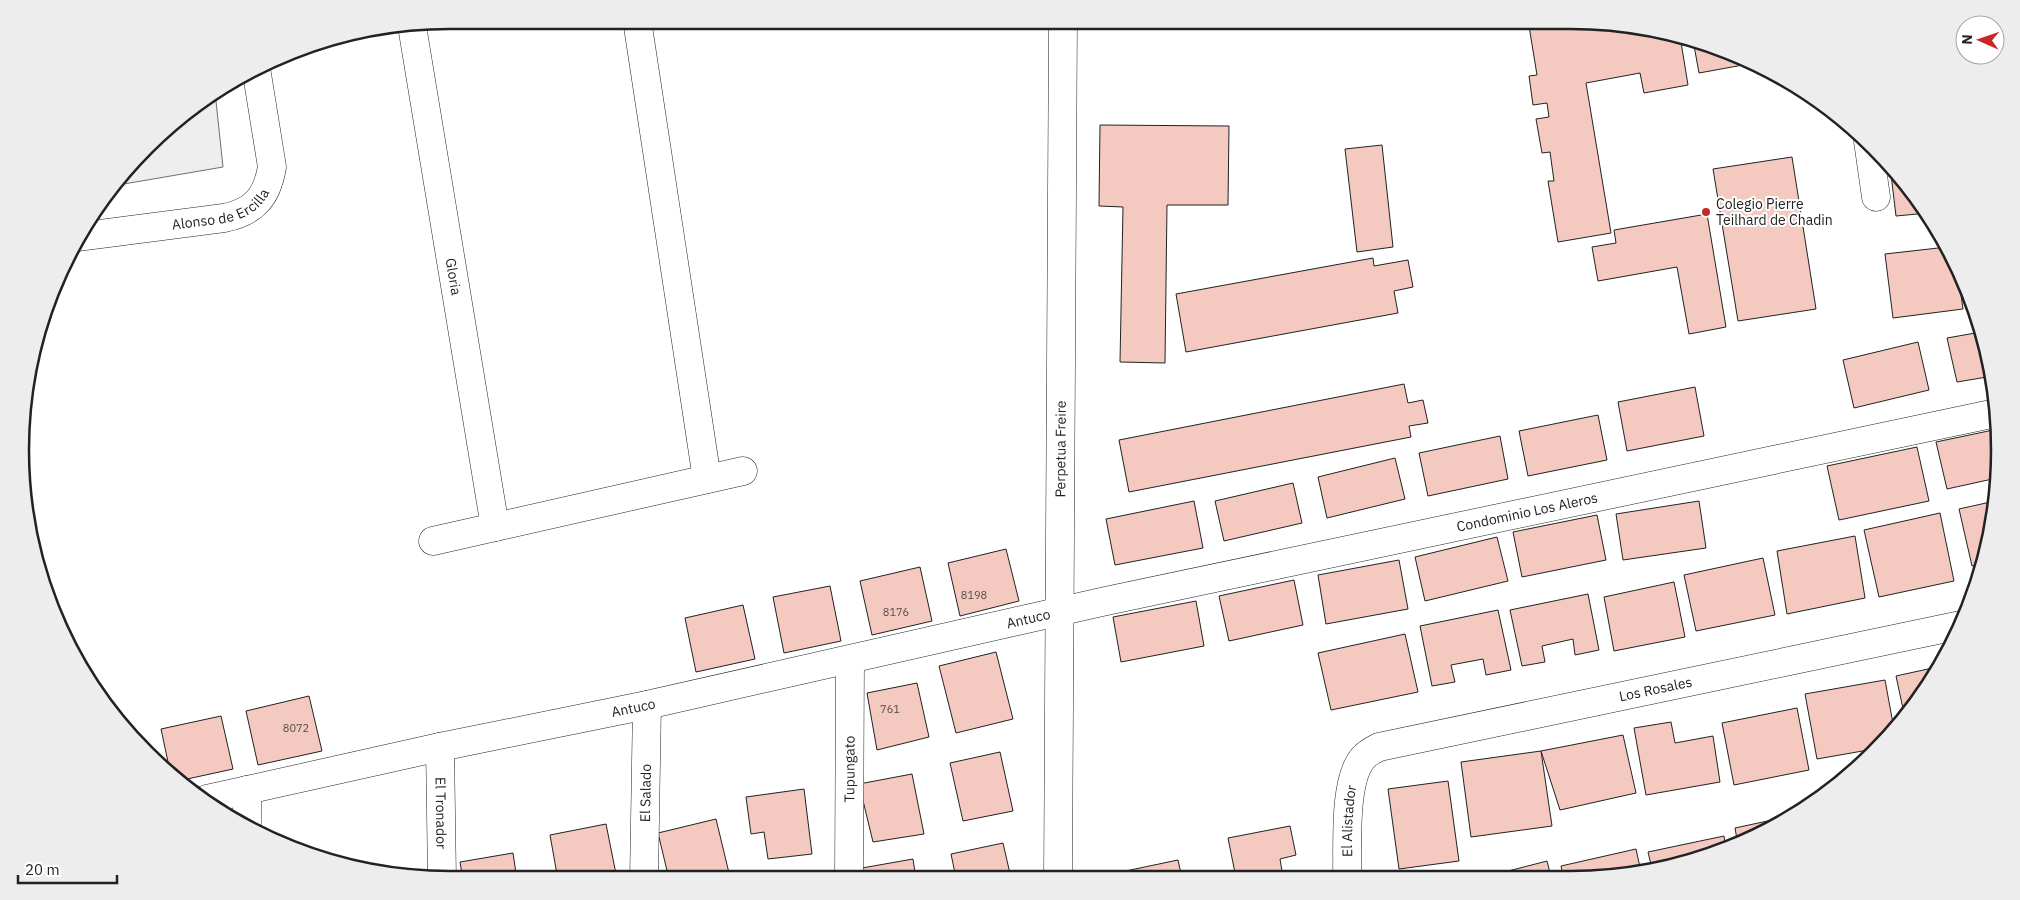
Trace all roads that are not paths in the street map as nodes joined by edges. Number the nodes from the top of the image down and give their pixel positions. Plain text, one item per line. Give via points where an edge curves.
1 (638, 29) edge
2 (1063, 29) edge
3 (413, 31) edge
4 (257, 76) edge
5 (1870, 154) edge
6 (1876, 198) dead end
7 (87, 236) edge
8 (1989, 414) edge
9 (743, 471) dead end
10 (707, 479) junction
11 (495, 527) junction
12 (433, 541) dead end
13 (1059, 612) junction
14 (1952, 627) edge
15 (850, 660) junction
16 (647, 705) junction
17 (440, 747) junction
18 (1358, 766) joint
19 (247, 790) junction
20 (213, 798) edge
21 (247, 819) edge
22 (442, 871) edge
23 (644, 871) edge
24 (849, 871) edge
25 (1058, 871) edge
26 (1347, 871) edge

1 - 10 street
2 - 13 street, Perpetua Freire
3 - 11 street, Gloria
4 - 7 street, Alonso de Ercilla via 272,167 269,183 251,208 224,218
5 - 6 street
8 - 13 street, Condominio Los Aleros
9 - 10 street
10 - 11 street
11 - 12 street
13 - 15 street, Antuco
13 - 25 street, Perpetua Freire
14 - 18 street, Los Rosales via 1387,744 1370,752
15 - 16 street, Antuco
15 - 24 street, Tupungato
16 - 17 street, Antuco
16 - 23 street, El Salado
17 - 19 street, Antuco
17 - 22 street, El Tronador
18 - 26 street, El Alistador via 1349,799
19 - 20 street, Antuco
19 - 21 street

